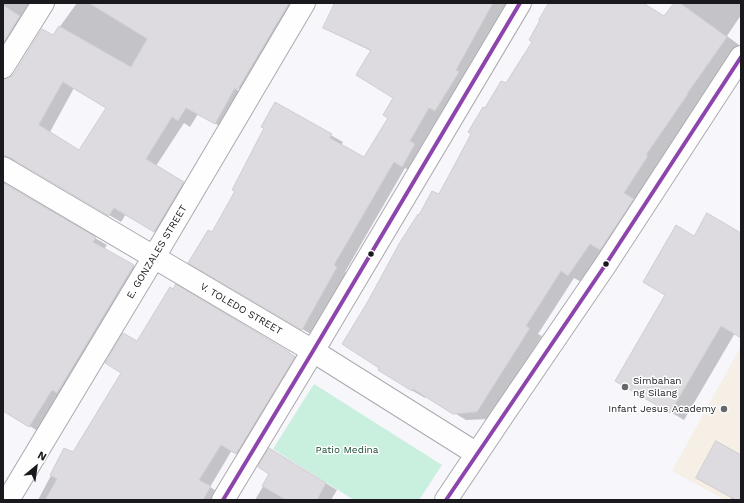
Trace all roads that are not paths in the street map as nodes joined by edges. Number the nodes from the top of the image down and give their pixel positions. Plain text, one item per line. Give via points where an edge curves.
1 (43, 3) edge
2 (304, 3) edge
3 (520, 3) edge
4 (741, 57) edge
5 (3, 67) edge
6 (3, 168) edge
7 (154, 258) junction
8 (313, 351) junction
9 (477, 454) junction
10 (8, 500) edge
11 (223, 500) edge
12 (446, 500) edge

1 - 5 street
2 - 7 street, E. GONZALES STREET
3 - 8 street
4 - 9 street via 606,264
6 - 7 street, V. TOLEDO STREET
7 - 8 street, V. TOLEDO STREET
7 - 10 street, E. GONZALES STREET
8 - 9 street, V. TOLEDO STREET
8 - 11 street
9 - 12 street

